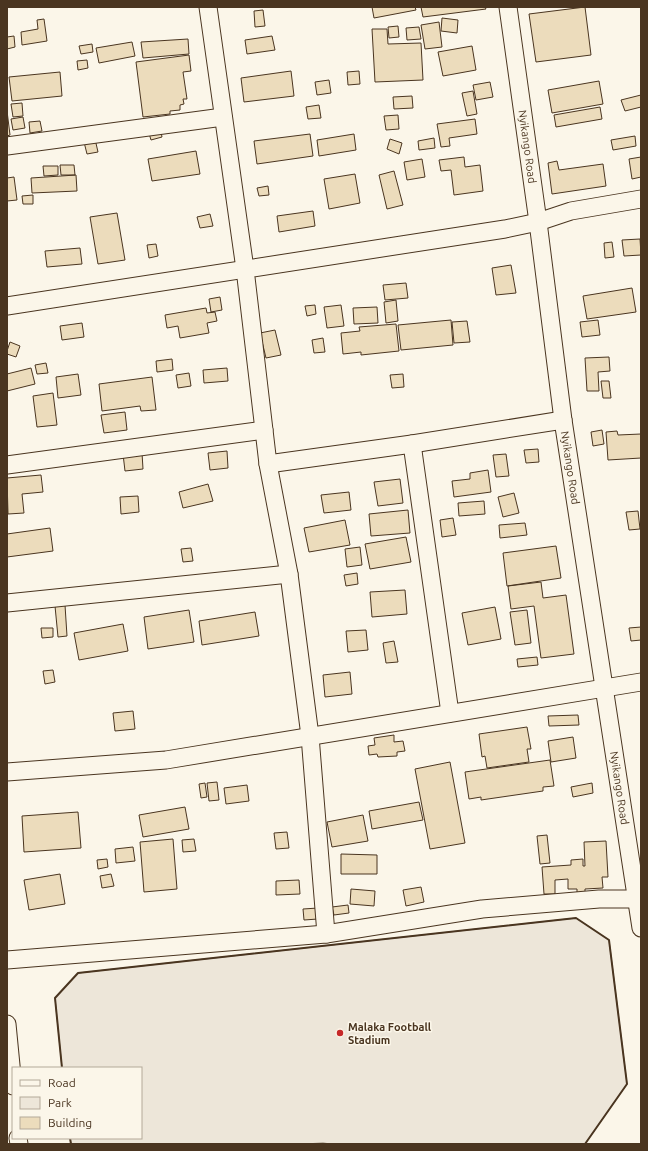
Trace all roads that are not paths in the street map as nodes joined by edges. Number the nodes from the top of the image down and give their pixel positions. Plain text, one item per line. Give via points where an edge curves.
1 (208, 7) edge
2 (508, 7) edge
3 (223, 117) junction
4 (7, 146) edge
5 (641, 199) edge
6 (538, 222) junction
7 (245, 269) junction
8 (7, 306) edge
9 (563, 420) junction
10 (264, 430) junction
11 (412, 444) junction
12 (268, 464) junction
13 (7, 465) edge
14 (289, 574) junction
15 (7, 602) edge
16 (641, 682) edge
17 (605, 688) junction
18 (450, 713) junction
19 (310, 736) junction
20 (7, 772) edge
21 (637, 899) junction
22 (641, 928) edge
23 (326, 934) junction
24 (7, 960) edge
25 (7, 1024) edge
26 (9, 1056) edge
27 (12, 1078) edge

1 - 3 street
2 - 6 street, Nyikango Road
3 - 4 street
3 - 7 street
5 - 6 street via 571,211
6 - 7 street
6 - 9 street, Nyikango Road
7 - 8 street
7 - 10 street
9 - 11 street
9 - 17 street, Nyikango Road
10 - 12 street
10 - 13 street
11 - 12 street
11 - 18 street
12 - 14 street
14 - 15 street
14 - 19 street
16 - 17 street
17 - 18 street
17 - 21 street, Nyikango Road
18 - 19 street
19 - 20 street via 166,760
19 - 23 street
21 - 22 street, Nyikango Road
21 - 23 street via 598,898 482,909
23 - 24 street
25 - 26 street
26 - 27 street

